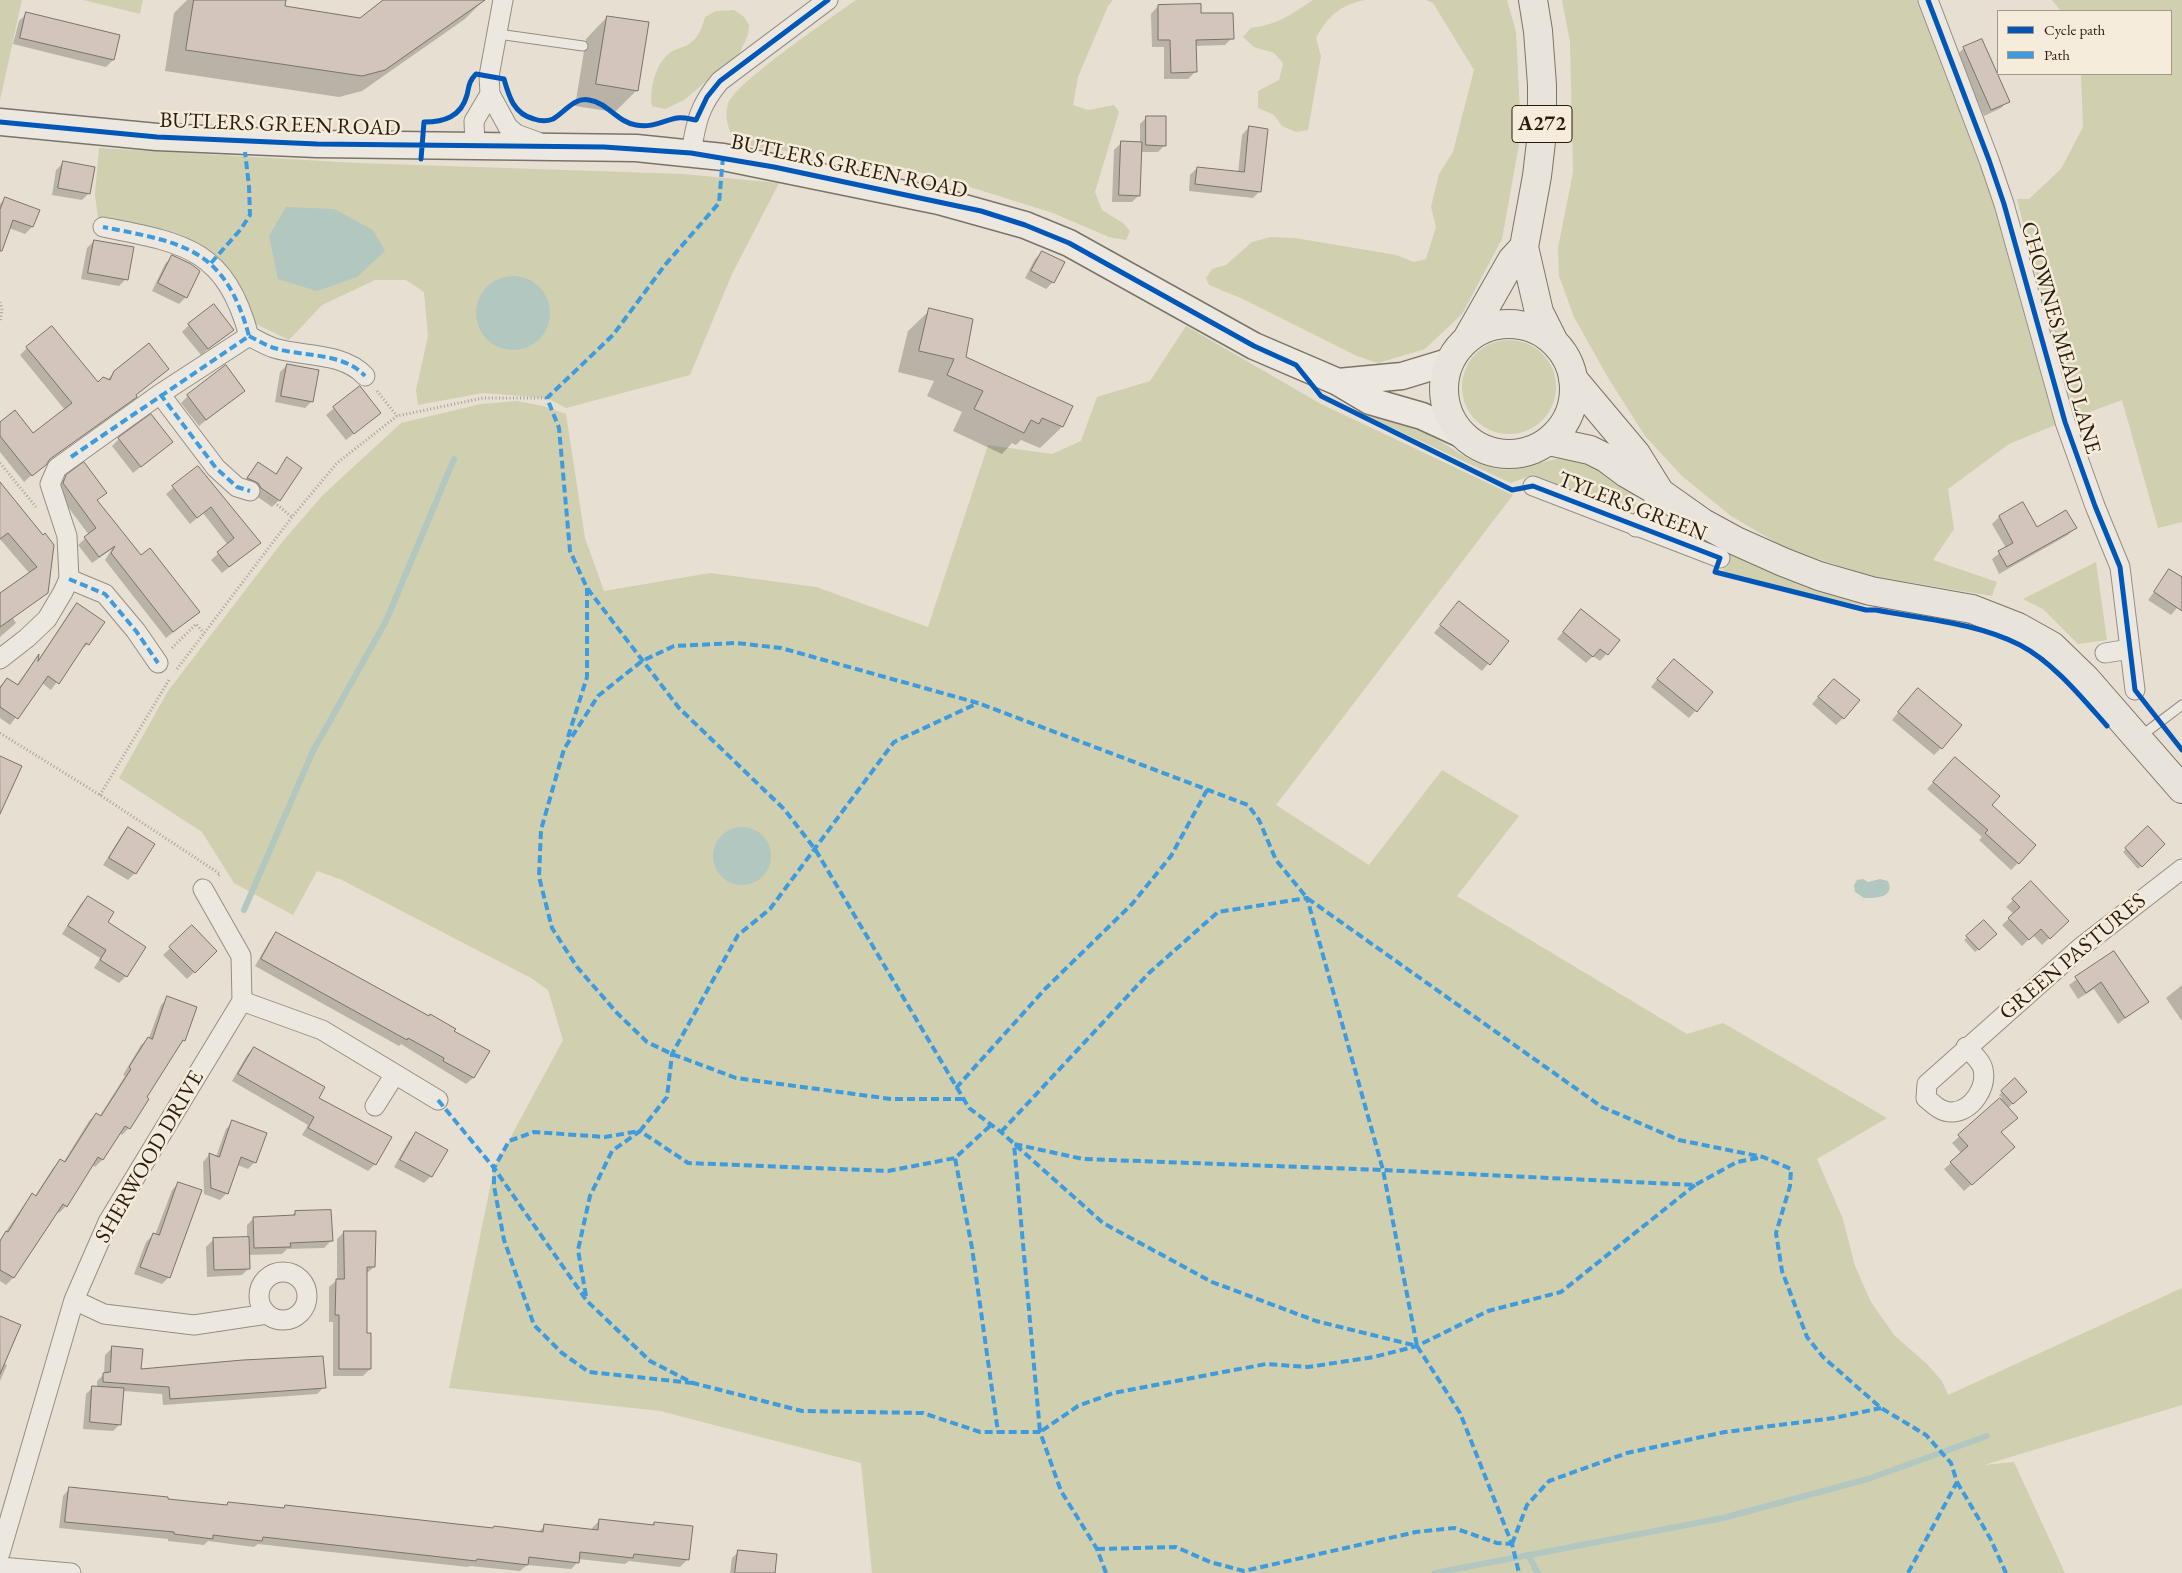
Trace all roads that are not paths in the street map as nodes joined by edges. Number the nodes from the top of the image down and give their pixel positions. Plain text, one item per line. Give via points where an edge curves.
1 (503, 0) edge
2 (828, 0) edge
3 (1533, 0) edge
4 (1928, 0) edge
5 (498, 34) junction
6 (583, 46) dead end
7 (490, 94) junction
8 (0, 122) edge
9 (474, 145) junction
10 (556, 147) junction
11 (691, 153) junction
12 (103, 227) dead end
13 (1524, 247) junction
14 (249, 336) junction
15 (1467, 339) junction
16 (1554, 342) junction
17 (1448, 362) junction
18 (365, 376) road end
19 (1573, 379) junction
20 (1338, 382) junction
21 (160, 394) junction
22 (1460, 434) junction
23 (1548, 441) junction
24 (1533, 486) dead end
25 (250, 491) road end
26 (1662, 494) junction
27 (1636, 527) junction
28 (1720, 558) dead end
29 (69, 580) junction
30 (2130, 649) junction
31 (2105, 653) dead end
32 (0, 659) edge
33 (158, 663) dead end
34 (2135, 690) dead end
35 (2182, 705) edge
36 (2139, 738) junction
37 (2182, 788) edge
38 (2182, 869) edge
39 (203, 889) road end
40 (242, 1001) junction
41 (1966, 1047) dead end
42 (395, 1074) junction
43 (438, 1100) dead end
44 (375, 1106) dead end
45 (74, 1300) junction
46 (267, 1314) dead end
47 (0, 1557) edge
48 (71, 1573) edge

1 - 5 street
2 - 11 street via 720,81 700,110
3 - 13 highway, A272 via 1542,85 1542,133 1538,176
4 - 30 street, CHOWNES MEAD LANE via 2004,204 2065,422 2094,506 2120,567
5 - 6 lane
5 - 7 street via 489,76
7 - 9 street via 474,122
7 - 10 street via 508,127 516,134
8 - 9 main road, BUTLERS GREEN ROAD via 157,137 317,144
9 - 10 main road, BUTLERS GREEN ROAD
10 - 11 main road, BUTLERS GREEN ROAD via 636,148
11 - 20 main road, BUTLERS GREEN ROAD via 938,201 1025,224 1069,243 1254,346
12 - 14 street via 157,238 211,263 230,286
13 - 15 highway, A272 via 1512,260
13 - 16 highway, A272 via 1539,312
14 - 18 street via 274,348 336,361 358,369
14 - 21 street
15 - 16 highway via 1483,329 1511,324 1538,331
15 - 17 highway
16 - 19 highway via 1566,359
17 - 20 main road, BUTLERS GREEN ROAD via 1402,376
17 - 22 highway via 1444,400
19 - 23 highway via 1570,413 1561,429
19 - 26 highway, TYLERS GREEN via 1636,454
20 - 22 main road, BUTLERS GREEN ROAD via 1370,401 1422,416
21 - 25 street via 216,468 236,488
21 - 29 street via 57,468 50,484 67,536
22 - 23 highway via 1476,446 1494,453 1513,455 1532,451
23 - 26 highway, TYLERS GREEN via 1590,450
24 - 27 street, TYLERS GREEN
26 - 27 street, TYLERS GREEN
26 - 36 highway, TYLERS GREEN via 1736,541 1818,576 1885,594 1972,609 2018,627 2052,646
27 - 28 street, TYLERS GREEN
29 - 32 street via 47,619
29 - 33 street via 105,594
30 - 31 street
30 - 34 street, CHOWNES MEAD LANE
35 - 36 lane
36 - 37 highway, TYLERS GREEN
38 - 41 street, GREEN PASTURES via 2080,948
39 - 40 street via 241,956
40 - 42 street via 322,1030
40 - 45 street, SHERWOOD DRIVE via 108,1222
42 - 43 street
42 - 44 street
45 - 46 street via 104,1314 194,1325
45 - 47 street, SHERWOOD DRIVE
47 - 48 street

